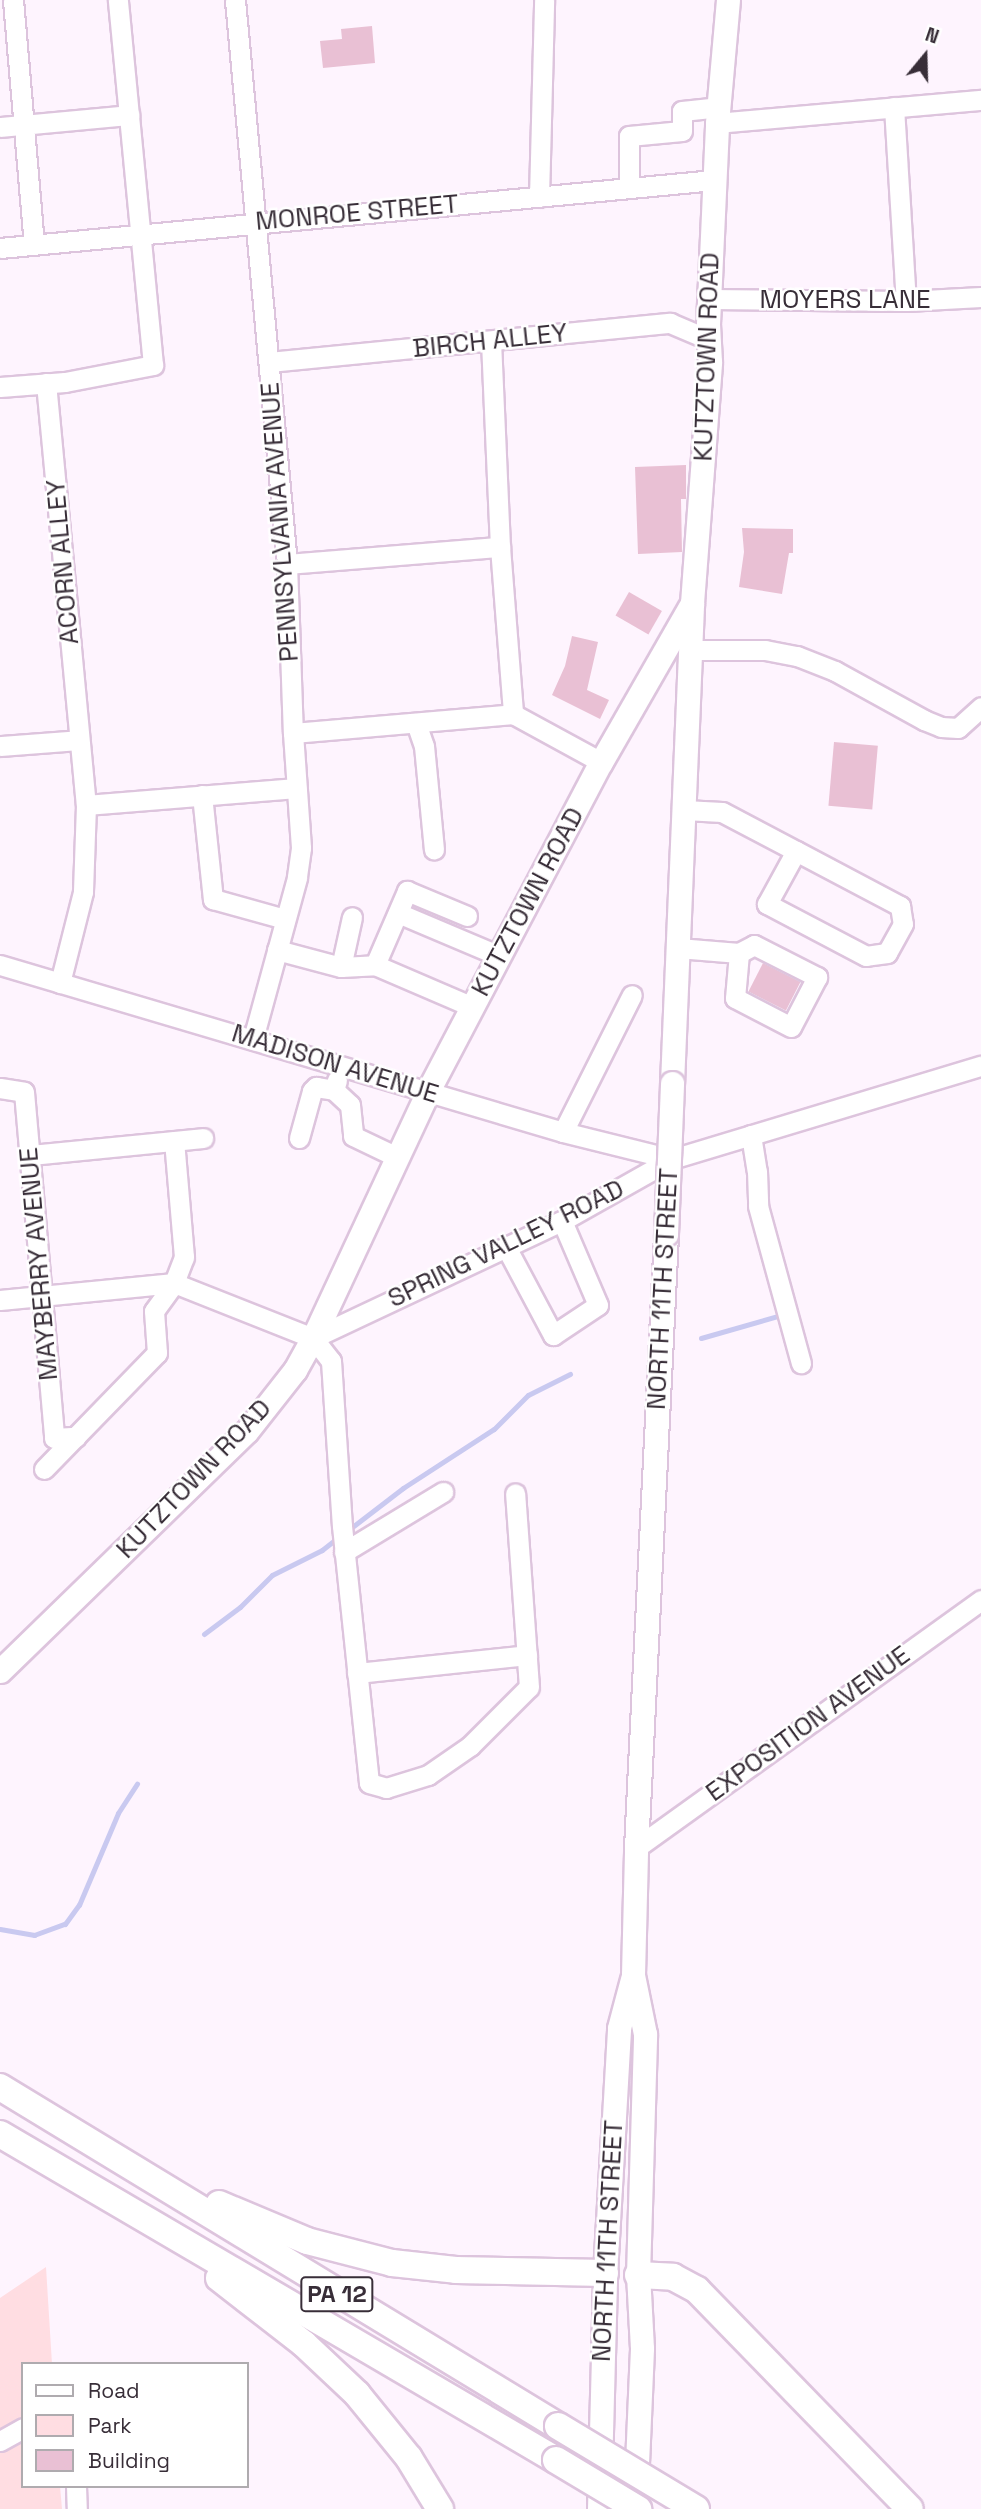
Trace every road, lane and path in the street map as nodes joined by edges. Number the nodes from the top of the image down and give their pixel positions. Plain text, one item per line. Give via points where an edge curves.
1 (13, 0) edge
2 (118, 0) edge
3 (235, 0) edge
4 (544, 0) edge
5 (728, 0) edge
6 (981, 100) edge
7 (894, 107) junction
8 (129, 115) junction
9 (718, 115) junction
10 (23, 124) junction
11 (0, 127) edge
12 (714, 180) junction
13 (629, 188) junction
14 (539, 197) junction
15 (256, 222) junction
16 (139, 234) junction
17 (34, 244) junction
18 (0, 248) edge
19 (981, 297) edge
20 (709, 299) junction
21 (906, 301) junction
22 (708, 339) junction
23 (491, 341) junction
24 (269, 362) junction
25 (46, 383) junction
26 (0, 387) edge
27 (500, 547) junction
28 (287, 564) junction
29 (692, 603) junction
30 (692, 650) junction
31 (981, 707) edge
32 (513, 714) junction
33 (415, 723) junction
34 (293, 733) junction
35 (79, 740) junction
36 (0, 746) edge
37 (601, 762) junction
38 (296, 788) junction
39 (202, 795) junction
40 (86, 805) junction
41 (684, 810) junction
42 (434, 850) dead end
43 (796, 851) junction
44 (398, 912) junction
45 (467, 916) dead end
46 (352, 917) dead end
47 (285, 919) junction
48 (678, 948) junction
49 (277, 950) junction
50 (738, 953) junction
51 (500, 956) junction
52 (0, 965) edge
53 (375, 965) junction
54 (341, 967) junction
55 (60, 983) junction
56 (632, 995) dead end
57 (473, 1007) junction
58 (253, 1039) junction
59 (342, 1065) junction
60 (981, 1066) edge
61 (0, 1088) edge
62 (334, 1090) junction
63 (428, 1091) junction
64 (563, 1132) junction
65 (751, 1135) junction
66 (203, 1138) dead end
67 (299, 1138) dead end
68 (174, 1141) junction
69 (30, 1156) junction
70 (397, 1157) junction
71 (671, 1159) junction
72 (562, 1221) junction
73 (506, 1247) junction
74 (174, 1283) junction
75 (42, 1296) junction
76 (0, 1300) edge
77 (313, 1338) junction
78 (801, 1363) dead end
79 (76, 1437) junction
80 (44, 1469) dead end
81 (443, 1492) dead end
82 (515, 1494) dead end
83 (344, 1552) junction
84 (981, 1600) edge
85 (527, 1655) junction
86 (0, 1671) edge
87 (357, 1674) junction
88 (635, 1848) junction
89 (633, 1975) junction
90 (0, 2087) edge
91 (0, 2134) edge
92 (119, 2158) junction
93 (140, 2217) junction
94 (605, 2273) junction
95 (638, 2275) junction
96 (21, 2429) edge
97 (0, 2441) edge
98 (76, 2488) edge
99 (77, 2509) edge
100 (440, 2509) edge
101 (599, 2509) edge
102 (637, 2509) edge
103 (696, 2509) edge
104 (910, 2509) edge

1 - 10 street
2 - 8 street
3 - 15 street, PENNSYLVANIA AVENUE
4 - 14 street
5 - 9 main road, KUTZTOWN ROAD
6 - 7 street
7 - 9 street
7 - 21 street
8 - 10 street
8 - 16 street
9 - 12 main road, KUTZTOWN ROAD
9 - 13 street via 682,111 682,131 629,136
10 - 11 street
10 - 17 street
12 - 13 street, MONROE STREET
12 - 20 main road, KUTZTOWN ROAD
13 - 14 street, MONROE STREET
14 - 15 street, MONROE STREET
15 - 16 street, MONROE STREET
15 - 24 street, PENNSYLVANIA AVENUE
16 - 17 street, MONROE STREET
16 - 25 street via 153,365
17 - 18 street, MONROE STREET
19 - 21 street, MOYERS LANE
20 - 21 street, MOYERS LANE
20 - 22 main road, KUTZTOWN ROAD
22 - 23 street, BIRCH ALLEY via 670,323
22 - 29 main road, KUTZTOWN ROAD
23 - 24 street, BIRCH ALLEY
23 - 27 street
24 - 28 street, PENNSYLVANIA AVENUE
25 - 26 street
25 - 35 street, ACORN ALLEY
27 - 28 street
27 - 32 street
28 - 34 street, PENNSYLVANIA AVENUE
29 - 30 main road, NORTH 11TH STREET
29 - 37 main road, KUTZTOWN ROAD
30 - 31 street via 765,650 797,656 941,727 958,728
30 - 41 main road, NORTH 11TH STREET
32 - 33 street
32 - 37 street
33 - 34 street
33 - 42 street via 424,746
34 - 38 street, PENNSYLVANIA AVENUE
35 - 36 street
35 - 40 street, ACORN ALLEY
37 - 51 main road, KUTZTOWN ROAD
38 - 39 street
38 - 47 street, PENNSYLVANIA AVENUE via 301,848
39 - 40 street
39 - 47 street via 213,899
40 - 55 street, ACORN ALLEY via 83,891
41 - 43 street via 722,812
41 - 48 main road, NORTH 11TH STREET
43 - 43 street via 900,906 903,924 887,953 866,956 767,904
44 - 45 street via 407,891
44 - 51 street
44 - 53 street
46 - 54 street
47 - 49 street, PENNSYLVANIA AVENUE
48 - 50 street
48 - 88 main road, NORTH 11TH STREET, bridge
49 - 54 street
49 - 58 street, PENNSYLVANIA AVENUE
50 - 50 street via 735,998 791,1027 817,977 754,945
51 - 57 main road, KUTZTOWN ROAD
52 - 55 street, MADISON AVENUE
53 - 54 street
53 - 57 street
55 - 58 street, MADISON AVENUE
56 - 64 street
57 - 63 main road, KUTZTOWN ROAD
58 - 59 street, MADISON AVENUE
59 - 62 street
59 - 63 street, MADISON AVENUE
60 - 65 street, SPRING VALLEY ROAD
61 - 69 street, MAYBERRY AVENUE via 24,1092
62 - 67 street via 316,1087 313,1091
62 - 70 street via 350,1105 350,1145
63 - 64 street, MADISON AVENUE
63 - 70 main road, KUTZTOWN ROAD
64 - 71 street, MADISON AVENUE
65 - 71 street, SPRING VALLEY ROAD
65 - 78 street via 758,1206
66 - 68 street
68 - 69 street
68 - 74 street via 184,1257
69 - 75 street, MAYBERRY AVENUE
70 - 77 main road, KUTZTOWN ROAD
71 - 72 street, SPRING VALLEY ROAD
72 - 73 street, SPRING VALLEY ROAD
72 - 73 street via 598,1305 553,1335
73 - 77 street, SPRING VALLEY ROAD
74 - 75 street
74 - 77 street
74 - 79 street via 154,1311 157,1353
75 - 76 street
75 - 79 street, MAYBERRY AVENUE via 54,1437
77 - 83 street via 331,1361
77 - 86 main road, KUTZTOWN ROAD via 295,1370 247,1431
79 - 80 street
81 - 83 street
82 - 85 street
83 - 87 street
84 - 88 street, EXPOSITION AVENUE
85 - 87 street
85 - 87 street via 529,1686 470,1746 428,1775 386,1788 369,1783
88 - 89 main road, NORTH 11TH STREET
89 - 94 main road, NORTH 11TH STREET via 619,2028
89 - 95 main road, NORTH 11TH STREET via 645,2034
90 - 92 highway, PA 12
91 - 93 highway, PA 12
92 - 94 highway via 261,2224 361,2256 456,2270
92 - 103 highway, PA 12, bridge
93 - 100 highway via 276,2321 338,2375 392,2436
93 - 102 highway, PA 12, bridge
94 - 95 main road
94 - 101 main road, NORTH 11TH STREET
95 - 102 main road, NORTH 11TH STREET via 642,2348
95 - 104 highway via 673,2277 697,2290
96 - 97 street
98 - 99 street

